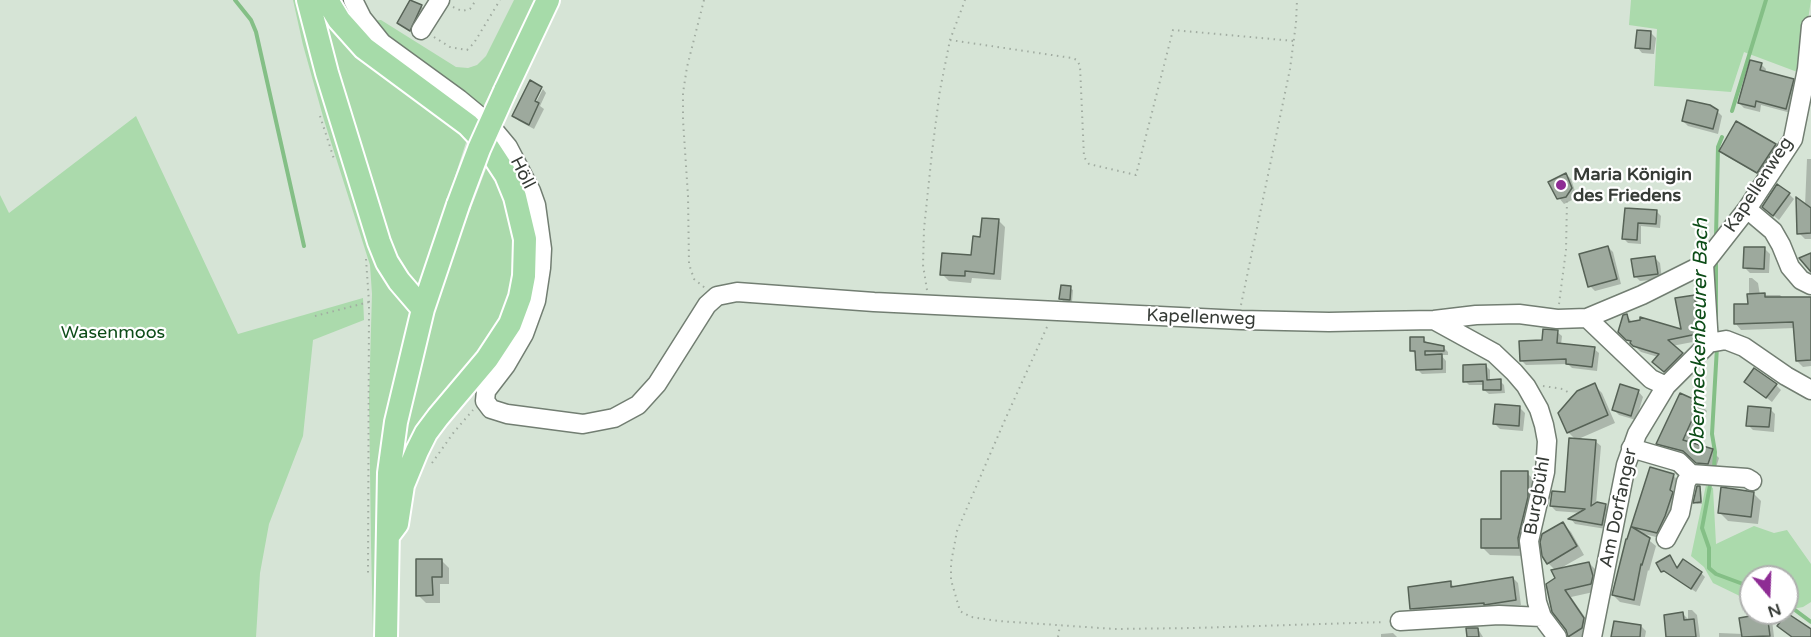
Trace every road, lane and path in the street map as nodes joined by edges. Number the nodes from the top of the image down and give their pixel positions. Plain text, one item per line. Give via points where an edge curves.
1 (308, 0) edge
2 (327, 0) edge
3 (353, 0) edge
4 (476, 0) edge
5 (500, 0) edge
6 (548, 0) edge
7 (704, 0) edge
8 (964, 0) edge
9 (1297, 0) edge
10 (445, 3) edge
11 (1811, 26) edge
12 (421, 30) joint
13 (950, 40) junction
14 (1294, 41) junction
15 (318, 107) dead end
16 (334, 161) dead end
17 (1567, 200) dead end
18 (1748, 209) junction
19 (1711, 255) junction
20 (365, 257) dead end
21 (1811, 285) edge
22 (717, 296) junction
23 (369, 302) junction
24 (930, 304) junction
25 (423, 309) junction
26 (1055, 310) junction
27 (315, 316) dead end
28 (1587, 318) junction
29 (1557, 319) junction
30 (1241, 320) junction
31 (1434, 320) junction
32 (1714, 342) junction
33 (1526, 386) junction
34 (1666, 386) junction
35 (1811, 390) edge
36 (1572, 394) dead end
37 (485, 401) junction
38 (1631, 448) junction
39 (431, 465) dead end
40 (1691, 474) junction
41 (1752, 481) dead end
42 (388, 536) junction
43 (1666, 539) dead end
44 (369, 584) dead end
45 (1542, 617) junction
46 (1400, 621) joint
47 (1060, 625) junction
48 (386, 637) edge
49 (1058, 637) edge
50 (1557, 637) edge
51 (1592, 637) edge

1 - 25 main road via 379,242 399,281
2 - 42 main road via 364,48 468,125 485,143 506,175 525,239 524,276 510,324 487,359 426,433 404,485 397,524
3 - 37 street, Höll via 382,43 488,123 508,147 536,205 542,249 536,301 524,334 486,391
4 - 10 path via 470,9 462,11
5 - 12 path via 467,50 450,47
6 - 25 main road, bridge via 505,90 458,205
7 - 22 path via 687,67 683,120 690,270 698,283
8 - 13 path
9 - 14 path
10 - 12 street
11 - 18 street, Kapellenweg via 1807,69 1792,139
13 - 14 path via 1077,60 1084,157 1089,164 1136,175 1173,30
13 - 24 path via 940,90 924,229 923,265
14 - 30 path
15 - 16 path
17 - 29 path via 1566,250
18 - 19 street, Kapellenweg
18 - 21 street via 1773,231 1790,267
19 - 28 street, Kapellenweg via 1642,295
19 - 32 street
20 - 23 path
22 - 24 street, Kapellenweg via 744,292
22 - 37 street via 706,305 657,384 638,405 614,418 564,423 496,412
23 - 27 path
23 - 44 path
24 - 26 street, Kapellenweg
25 - 42 main road via 396,422 389,473
26 - 30 street, Kapellenweg
26 - 47 path via 967,505 957,531 951,580 960,611 971,617
28 - 29 street, Kapellenweg
28 - 34 street via 1651,379
29 - 31 street, Kapellenweg via 1519,314
30 - 31 street, Kapellenweg
31 - 33 street, Burgbühl via 1494,353
32 - 34 street, Am Dorfanger
32 - 35 street via 1734,342
33 - 36 path via 1556,387
33 - 45 street, Burgbühl via 1542,417 1547,441 1545,472 1529,540
34 - 38 street, Am Dorfanger
37 - 39 path via 471,411
38 - 40 street via 1679,462
38 - 51 street, Am Dorfanger
40 - 41 street
40 - 43 street via 1680,513
42 - 48 main road
45 - 46 street via 1499,615
45 - 50 street, Burgbühl
46 - 47 path via 1183,628
47 - 49 path

